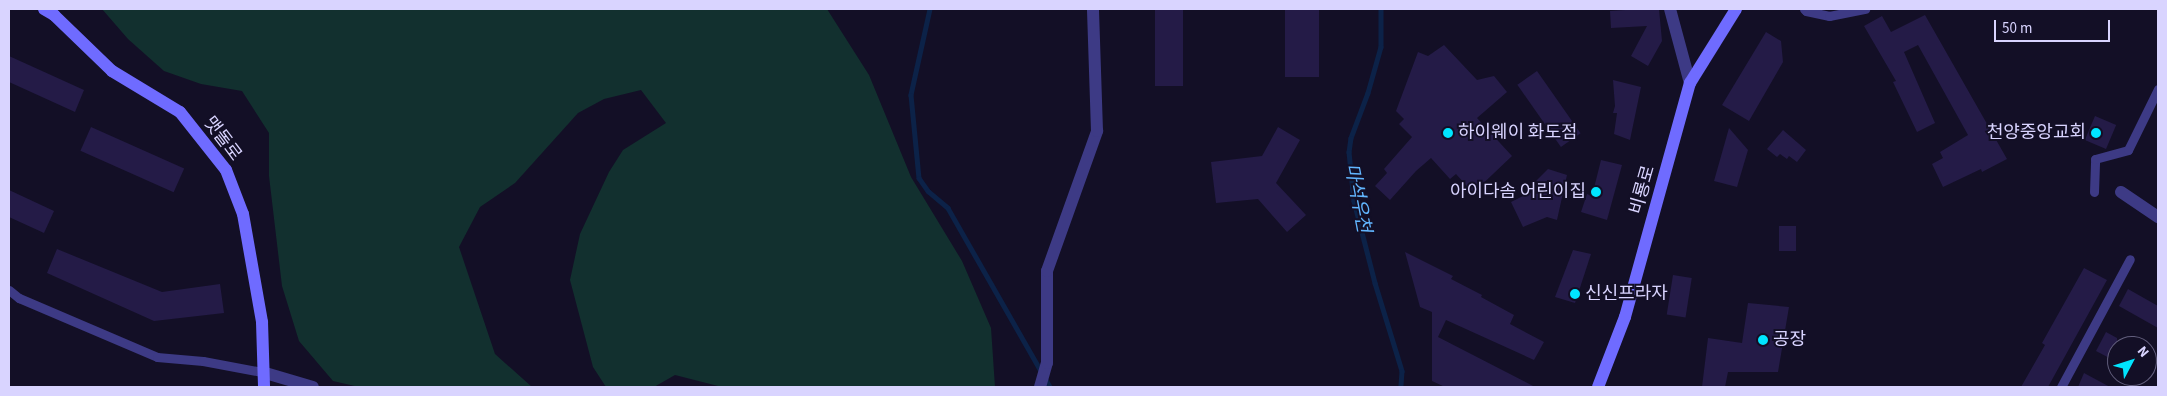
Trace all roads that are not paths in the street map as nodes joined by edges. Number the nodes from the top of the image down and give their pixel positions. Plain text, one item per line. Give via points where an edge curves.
1 (44, 9) edge
2 (1093, 9) edge
3 (1670, 9) edge
4 (1736, 9) edge
5 (1804, 9) edge
6 (1865, 9) edge
7 (1690, 83) junction
8 (2158, 89) edge
9 (2094, 192) dead end
10 (2121, 192) dead end
11 (2158, 217) edge
12 (2130, 260) dead end
13 (9, 290) edge
14 (262, 372) junction
15 (264, 387) edge
16 (313, 387) edge
17 (1040, 387) edge
18 (1598, 387) edge
19 (2061, 387) edge

1 - 14 street, 맷돌로 via 112,71 180,112 226,170 243,214 262,322
2 - 17 street via 1097,131 1048,271 1047,363
3 - 7 street
4 - 7 street, 비룡로
5 - 6 lane via 1829,16
7 - 18 street, 비룡로 via 1625,317
8 - 9 lane via 2128,150 2095,159
10 - 11 street
12 - 19 lane
13 - 14 lane via 19,298 157,356
14 - 15 street, 맷돌로
14 - 16 street

